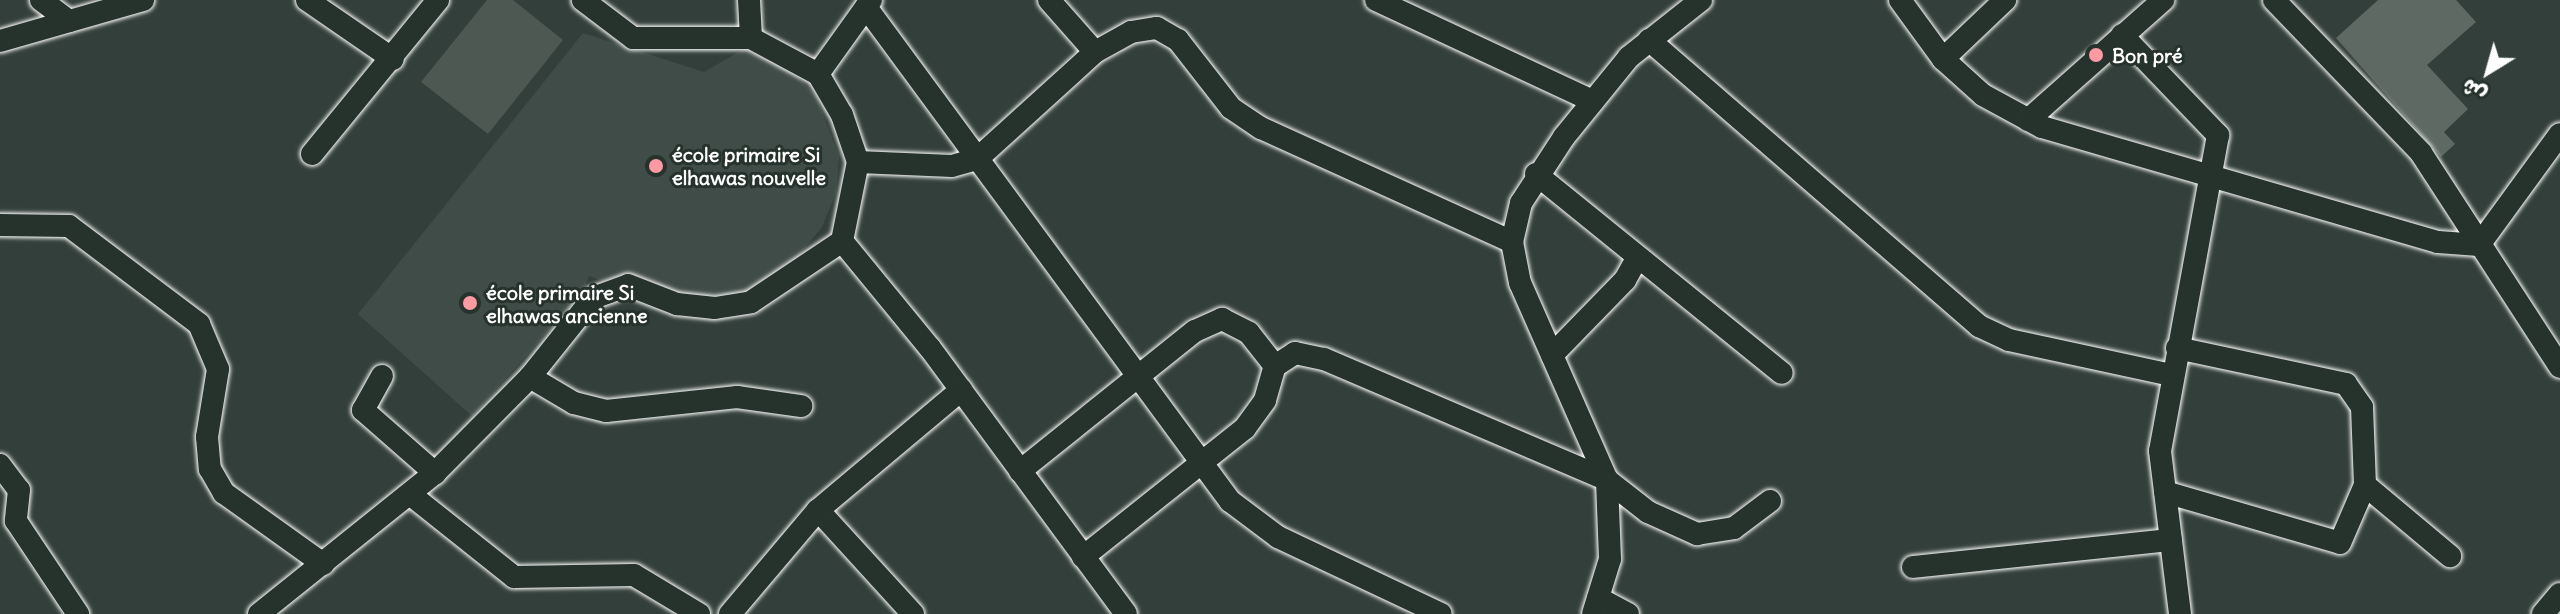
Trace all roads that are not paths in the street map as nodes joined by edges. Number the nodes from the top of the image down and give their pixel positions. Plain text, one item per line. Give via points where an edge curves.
1 (41, 0) edge
2 (143, 0) edge
3 (307, 0) edge
4 (438, 0) edge
5 (583, 0) edge
6 (749, 0) edge
7 (1049, 0) edge
8 (1376, 0) edge
9 (1701, 0) edge
10 (1900, 0) edge
11 (2005, 0) edge
12 (2163, 0) edge
13 (2274, 0) edge
14 (869, 4) edge
15 (69, 21) junction
16 (2122, 35) junction
17 (751, 38) junction
18 (1649, 40) junction
19 (0, 41) edge
20 (1095, 52) junction
21 (393, 59) junction
22 (1943, 59) junction
23 (818, 74) junction
24 (1593, 101) junction
25 (2028, 120) junction
26 (2560, 134) edge
27 (312, 154) dead end
28 (977, 159) junction
29 (858, 162) junction
30 (1536, 174) junction
31 (2209, 178) junction
32 (0, 225) edge
33 (842, 241) junction
34 (1512, 242) junction
35 (2479, 245) junction
36 (1637, 258) junction
37 (2177, 348) junction
38 (1552, 355) junction
39 (1275, 366) junction
40 (2560, 367) edge
41 (1782, 373) dead end
42 (2171, 375) junction
43 (382, 376) dead end
44 (1143, 376) junction
45 (530, 377) junction
46 (961, 390) junction
47 (801, 406) dead end
48 (1205, 459) junction
49 (0, 465) edge
50 (1020, 471) junction
51 (435, 473) junction
52 (1607, 480) junction
53 (2365, 485) junction
54 (2165, 492) junction
55 (411, 495) junction
56 (1770, 501) dead end
57 (818, 510) junction
58 (2171, 540) junction
59 (2450, 556) dead end
60 (1083, 557) junction
61 (323, 564) junction
62 (1913, 567) dead end
63 (2560, 594) edge
64 (1596, 606) edge
65 (270, 611) edge
66 (78, 614) edge
67 (699, 614) edge
68 (730, 614) edge
69 (913, 614) edge
70 (1126, 614) edge
71 (1441, 614) edge
72 (1628, 614) edge
73 (2180, 614) edge
74 (2543, 614) edge

1 - 15 street
2 - 15 street
3 - 21 street
4 - 21 street
5 - 17 street via 633,38
6 - 17 street
7 - 20 street
8 - 24 street
9 - 18 street
10 - 22 street
11 - 22 street
12 - 16 street
13 - 35 street via 2421,153
14 - 23 street
14 - 28 street
15 - 19 street
16 - 25 street
16 - 31 street via 2218,135
17 - 23 street
18 - 24 street
18 - 42 street via 1979,326 2009,340
20 - 28 street
20 - 34 street via 1131,32 1157,28 1178,40 1231,108 1261,128
21 - 27 street
22 - 25 street via 1983,95
23 - 29 street via 842,115
24 - 30 street
25 - 31 street
26 - 35 street
28 - 29 street via 952,166
28 - 44 street
29 - 33 street
30 - 34 street
30 - 36 street
31 - 35 street via 2438,242
31 - 37 street
32 - 61 street via 69,226 199,324 218,369 207,437 210,469 224,493
33 - 45 street via 751,302 715,308 677,304 628,285 593,298
33 - 46 street
34 - 38 street via 1520,283
35 - 40 street
36 - 38 street via 1625,280
36 - 41 street
37 - 42 street
37 - 53 street via 2346,384 2362,407
38 - 52 street
39 - 44 street via 1249,333 1222,319 1195,331
39 - 48 street via 1265,400 1245,428
39 - 52 street via 1295,353 1324,359
42 - 54 street via 2160,451
43 - 51 street via 363,410
44 - 48 street
44 - 50 street
45 - 47 street via 574,403 606,411 737,397
45 - 51 street
46 - 50 street
46 - 57 street
48 - 60 street
48 - 71 street via 1230,501 1252,521
49 - 66 street via 19,490 16,521
50 - 60 street
51 - 55 street
52 - 56 street via 1648,512 1697,534 1734,528
52 - 64 street via 1610,559
53 - 54 street via 2340,543
53 - 59 street
54 - 58 street
55 - 61 street
55 - 67 street via 514,577 634,575
57 - 68 street
57 - 69 street
58 - 62 street
58 - 73 street
60 - 70 street
61 - 65 street
63 - 74 street
64 - 72 street

